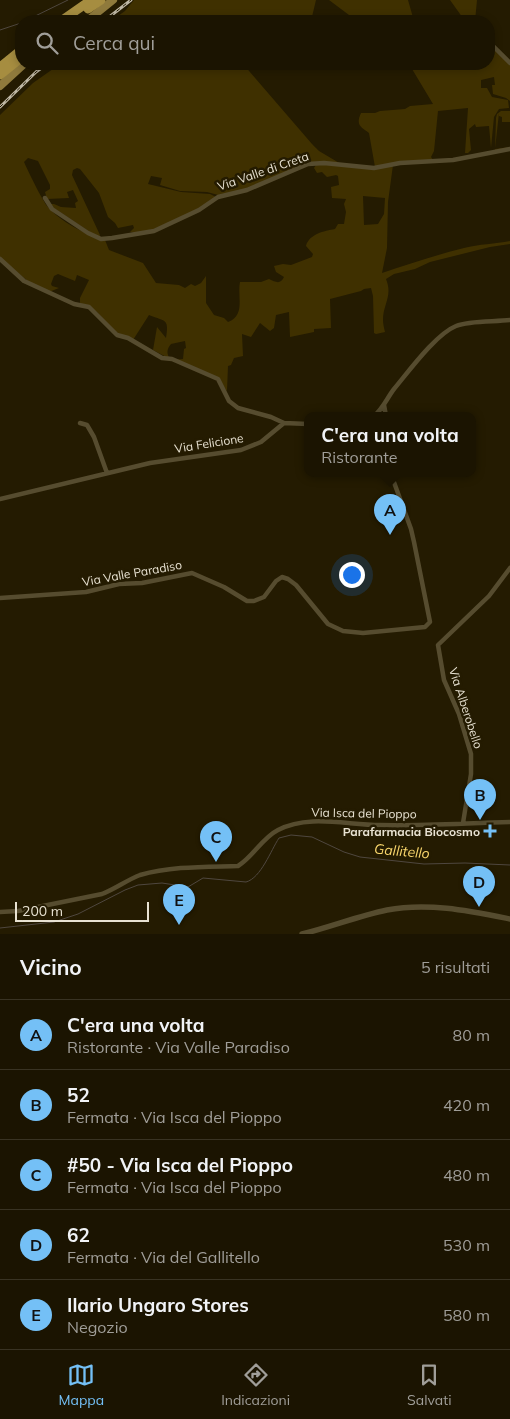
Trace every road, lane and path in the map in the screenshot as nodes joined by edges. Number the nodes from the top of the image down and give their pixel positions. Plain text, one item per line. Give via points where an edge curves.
1 (91, 0) edge
2 (100, 0) edge
3 (113, 0) edge
4 (70, 15) edge
5 (80, 15) edge
6 (94, 15) edge
7 (495, 48) edge
8 (15, 55) edge
9 (15, 63) edge
10 (510, 63) edge
11 (0, 67) edge
12 (17, 70) edge
13 (0, 75) edge
14 (0, 86) edge
15 (510, 150) edge
16 (45, 198) dead end
17 (0, 259) edge
18 (510, 320) edge
19 (384, 404) junction
20 (379, 412) edge
21 (385, 412) edge
22 (80, 423) dead end
23 (284, 423) junction
24 (304, 424) edge
25 (107, 473) junction
26 (392, 477) edge
27 (0, 499) edge
28 (510, 568) edge
29 (0, 598) edge
30 (510, 822) edge
31 (463, 823) junction
32 (0, 912) edge
33 (510, 919) edge
34 (302, 934) edge

1 - 4 highway
2 - 5 highway
3 - 6 main road
7 - 10 street
8 - 11 highway
9 - 13 highway
12 - 14 main road
15 - 16 street, Via Valle di Creta via 374,168 308,164 247,190 218,197 199,210 154,231 112,238 101,239 88,233 52,210
17 - 23 street via 24,281 74,304 89,307 117,335 162,358 218,379 229,401 238,408
18 - 19 street via 470,323 446,332
19 - 20 street
19 - 21 street
22 - 25 street via 87,425 94,437
23 - 24 street
23 - 25 street, Via Felicione via 261,442 241,450 159,461
25 - 27 street, Via Felicione
26 - 29 street, Via Valle Paradiso via 414,542 430,622 425,628 363,633 343,631 328,624 292,582 282,578 264,597 254,601 192,573 86,592
28 - 31 street, Via Alberobello via 489,596 438,646 444,680 471,754
30 - 31 street, Via Isca del Pioppo
31 - 32 street, Via Isca del Pioppo via 378,825 305,822 276,830 238,866 171,869 131,879 102,894
33 - 34 street via 461,910 414,907 372,913

